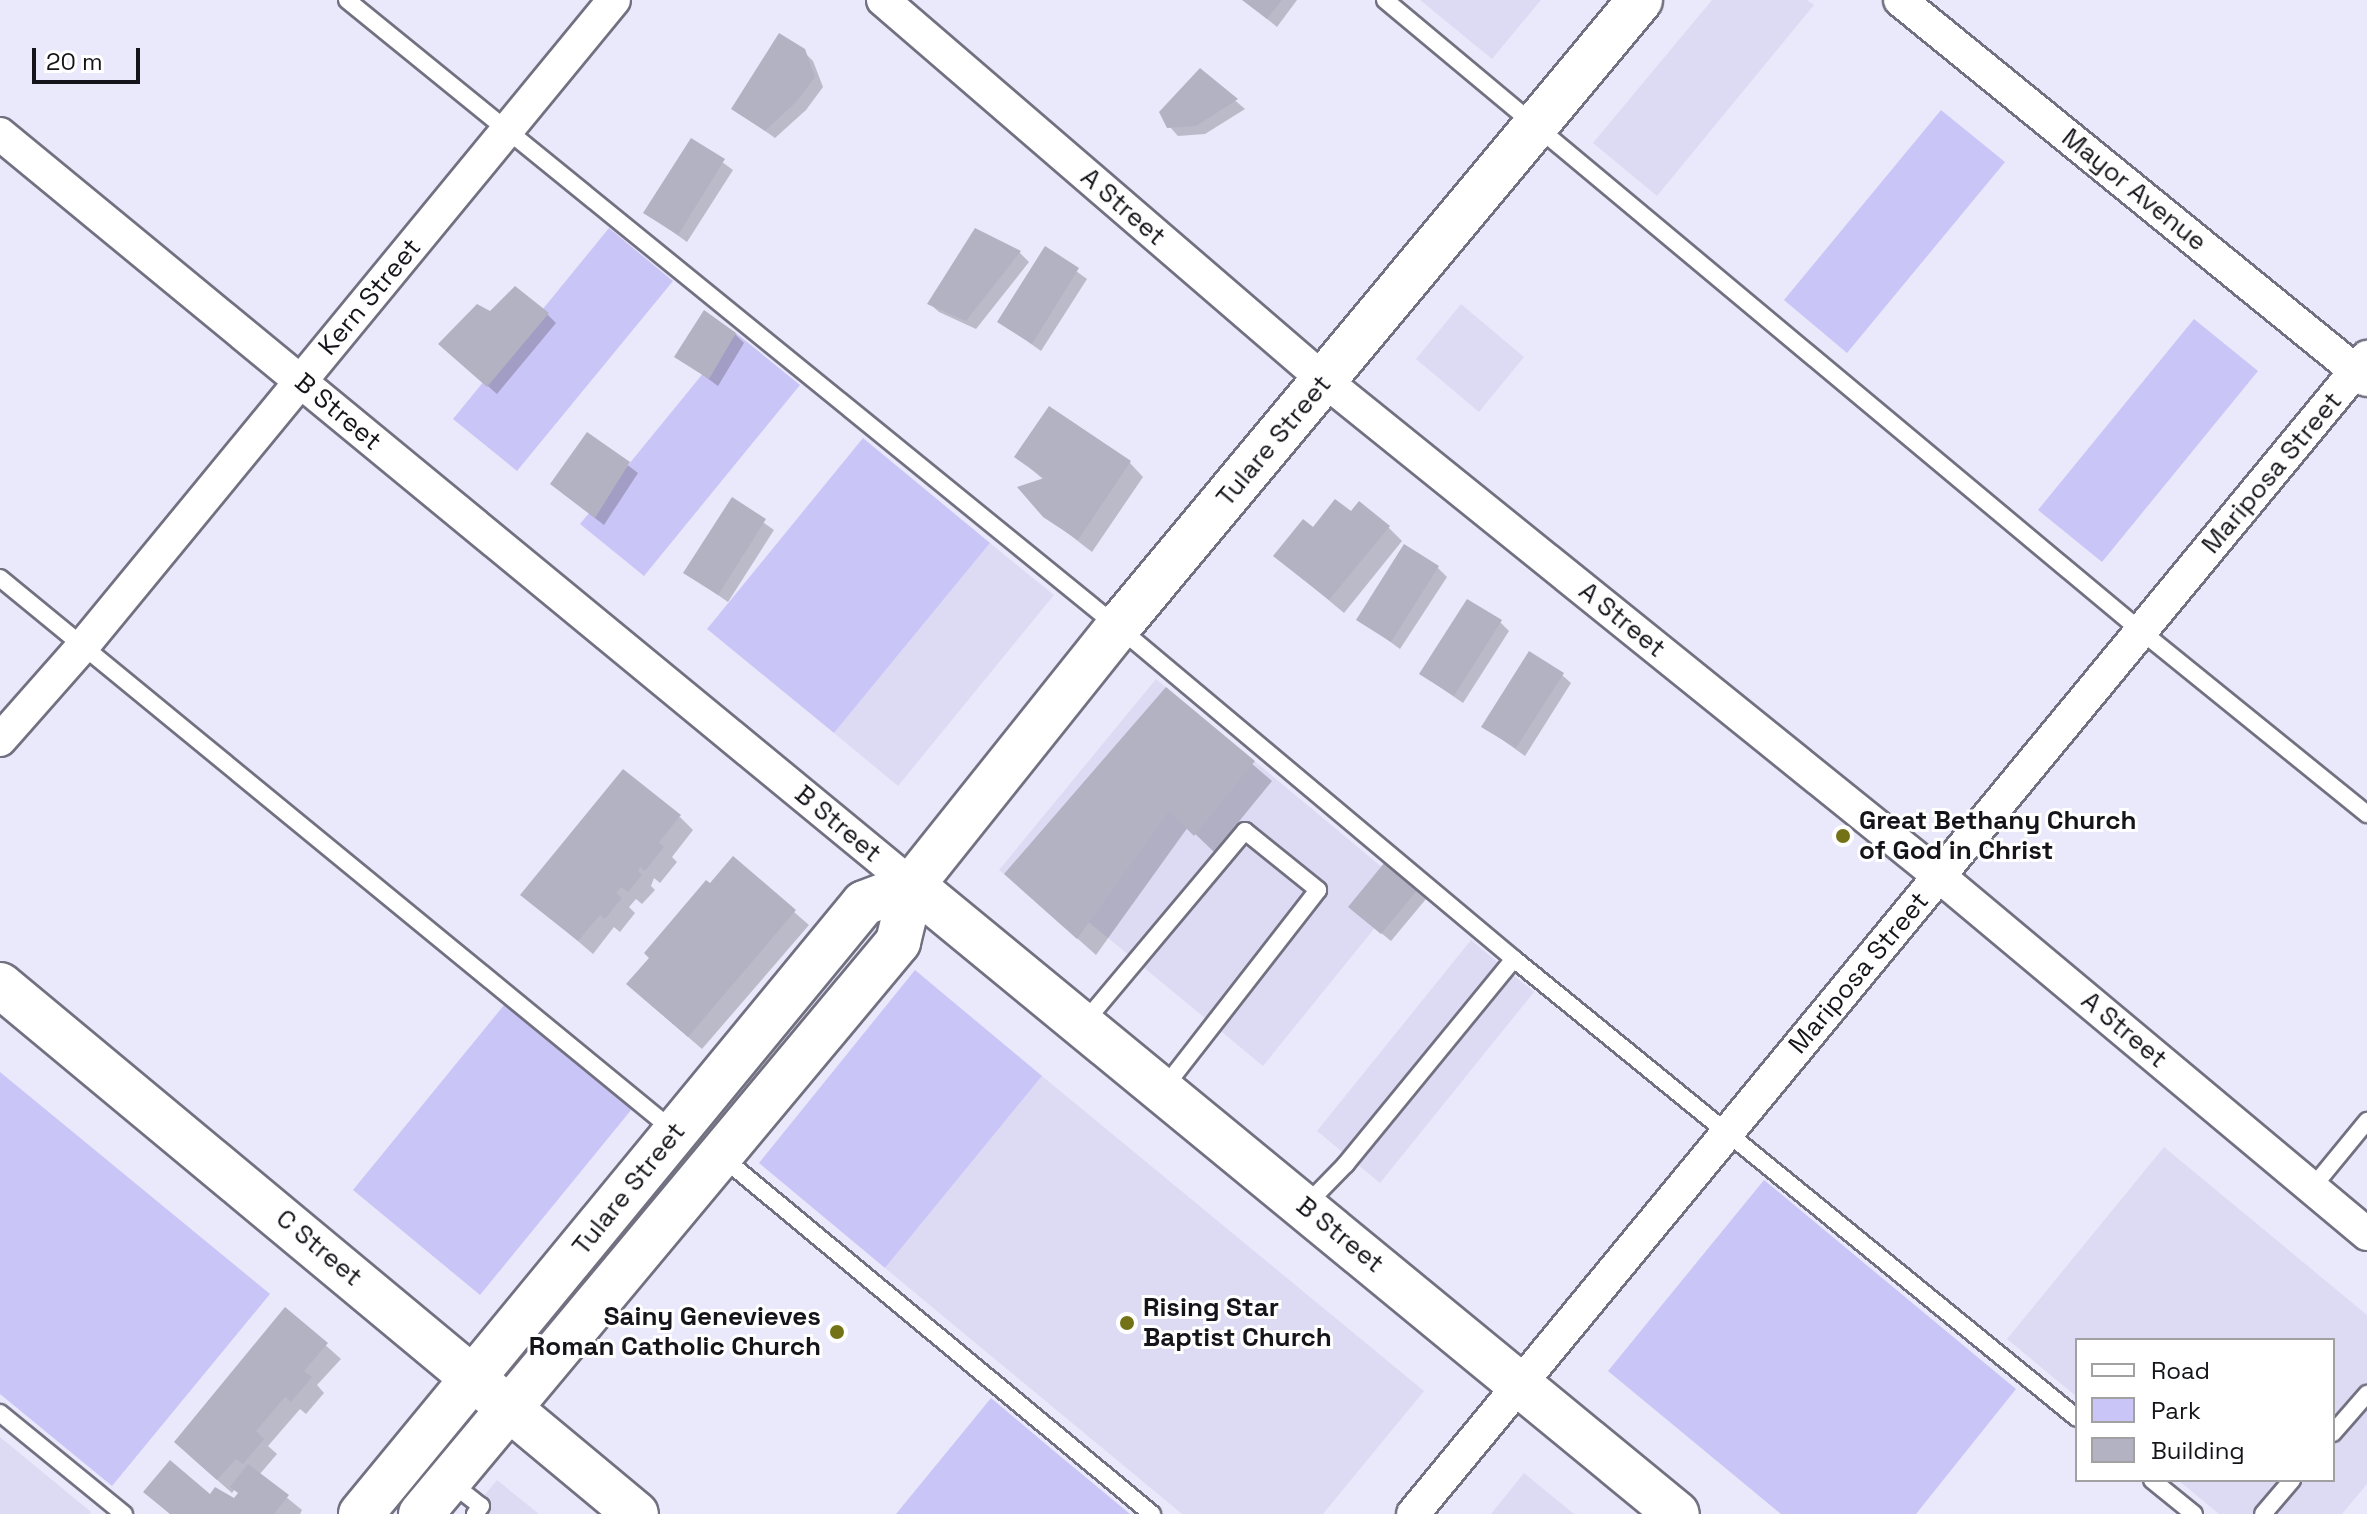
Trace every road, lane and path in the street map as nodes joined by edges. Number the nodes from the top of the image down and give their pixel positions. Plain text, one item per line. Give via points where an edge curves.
1 (347, 0) edge
2 (614, 0) edge
3 (883, 0) edge
4 (1385, 0) edge
5 (1640, 0) edge
6 (1900, 0) edge
7 (1535, 125) junction
8 (507, 131) junction
9 (0, 134) edge
10 (2363, 370) edge
11 (1324, 380) junction
12 (301, 381) junction
13 (0, 578) edge
14 (1118, 627) junction
15 (2141, 631) junction
16 (83, 646) junction
17 (0, 740) edge
18 (2367, 814) edge
19 (1939, 876) junction
20 (912, 885) junction
21 (1514, 959) junction
22 (0, 985) edge
23 (1083, 1024) junction
24 (1163, 1089) junction
25 (2367, 1121) edge
26 (675, 1132) junction
27 (1728, 1132) junction
28 (720, 1155) junction
29 (2312, 1188) junction
30 (1304, 1206) junction
31 (2367, 1234) edge
32 (474, 1377) junction
33 (1520, 1383) junction
34 (2367, 1394) edge
35 (510, 1407) junction
36 (0, 1413) edge
37 (2075, 1416) edge
38 (2335, 1431) edge
39 (2154, 1482) edge
40 (2290, 1482) edge
41 (462, 1497) edge
42 (124, 1514) edge
43 (361, 1514) edge
44 (421, 1514) edge
45 (636, 1514) edge
46 (1152, 1514) edge
47 (1413, 1514) edge
48 (1677, 1514) edge
49 (2194, 1514) edge
50 (2263, 1514) edge

1 - 8 lane
2 - 8 street, Kern Street
3 - 11 street, A Street
4 - 7 lane
5 - 7 main road, Tulare Street
6 - 10 street, Mayor Avenue
7 - 11 main road, Tulare Street
7 - 15 lane
8 - 12 street, Kern Street
8 - 14 lane
9 - 12 street, B Street
10 - 15 street, Mariposa Street
11 - 14 main road, Tulare Street
11 - 19 street, A Street
12 - 16 street, Kern Street
12 - 20 street, B Street
13 - 16 lane
14 - 20 main road, Tulare Street
14 - 21 lane
15 - 18 lane
15 - 19 street, Mariposa Street
16 - 17 street, Kern Street
16 - 26 lane
19 - 27 street, Mariposa Street
19 - 29 street, A Street
20 - 23 main road, B Street
20 - 26 main road, Tulare Street via 864,903
20 - 28 main road, Tulare Street via 898,942
21 - 27 lane
21 - 30 lane via 1346,1164
22 - 32 main road, C Street
23 - 24 main road, B Street
23 - 24 lane via 1245,831 1318,890
24 - 30 main road, B Street
25 - 29 lane
26 - 32 main road, Tulare Street
27 - 33 street, Mariposa Street
27 - 37 lane
28 - 35 main road, Tulare Street
28 - 46 lane
29 - 31 street, A Street
30 - 33 main road, B Street
32 - 35 main road, C Street
32 - 43 main road, Tulare Street
33 - 47 street, Mariposa Street
33 - 48 main road, B Street
34 - 38 lane
35 - 41 main road, Tulare Street
35 - 45 main road, C Street
36 - 42 lane
39 - 49 lane
40 - 50 lane
41 - 44 main road, Tulare Street

